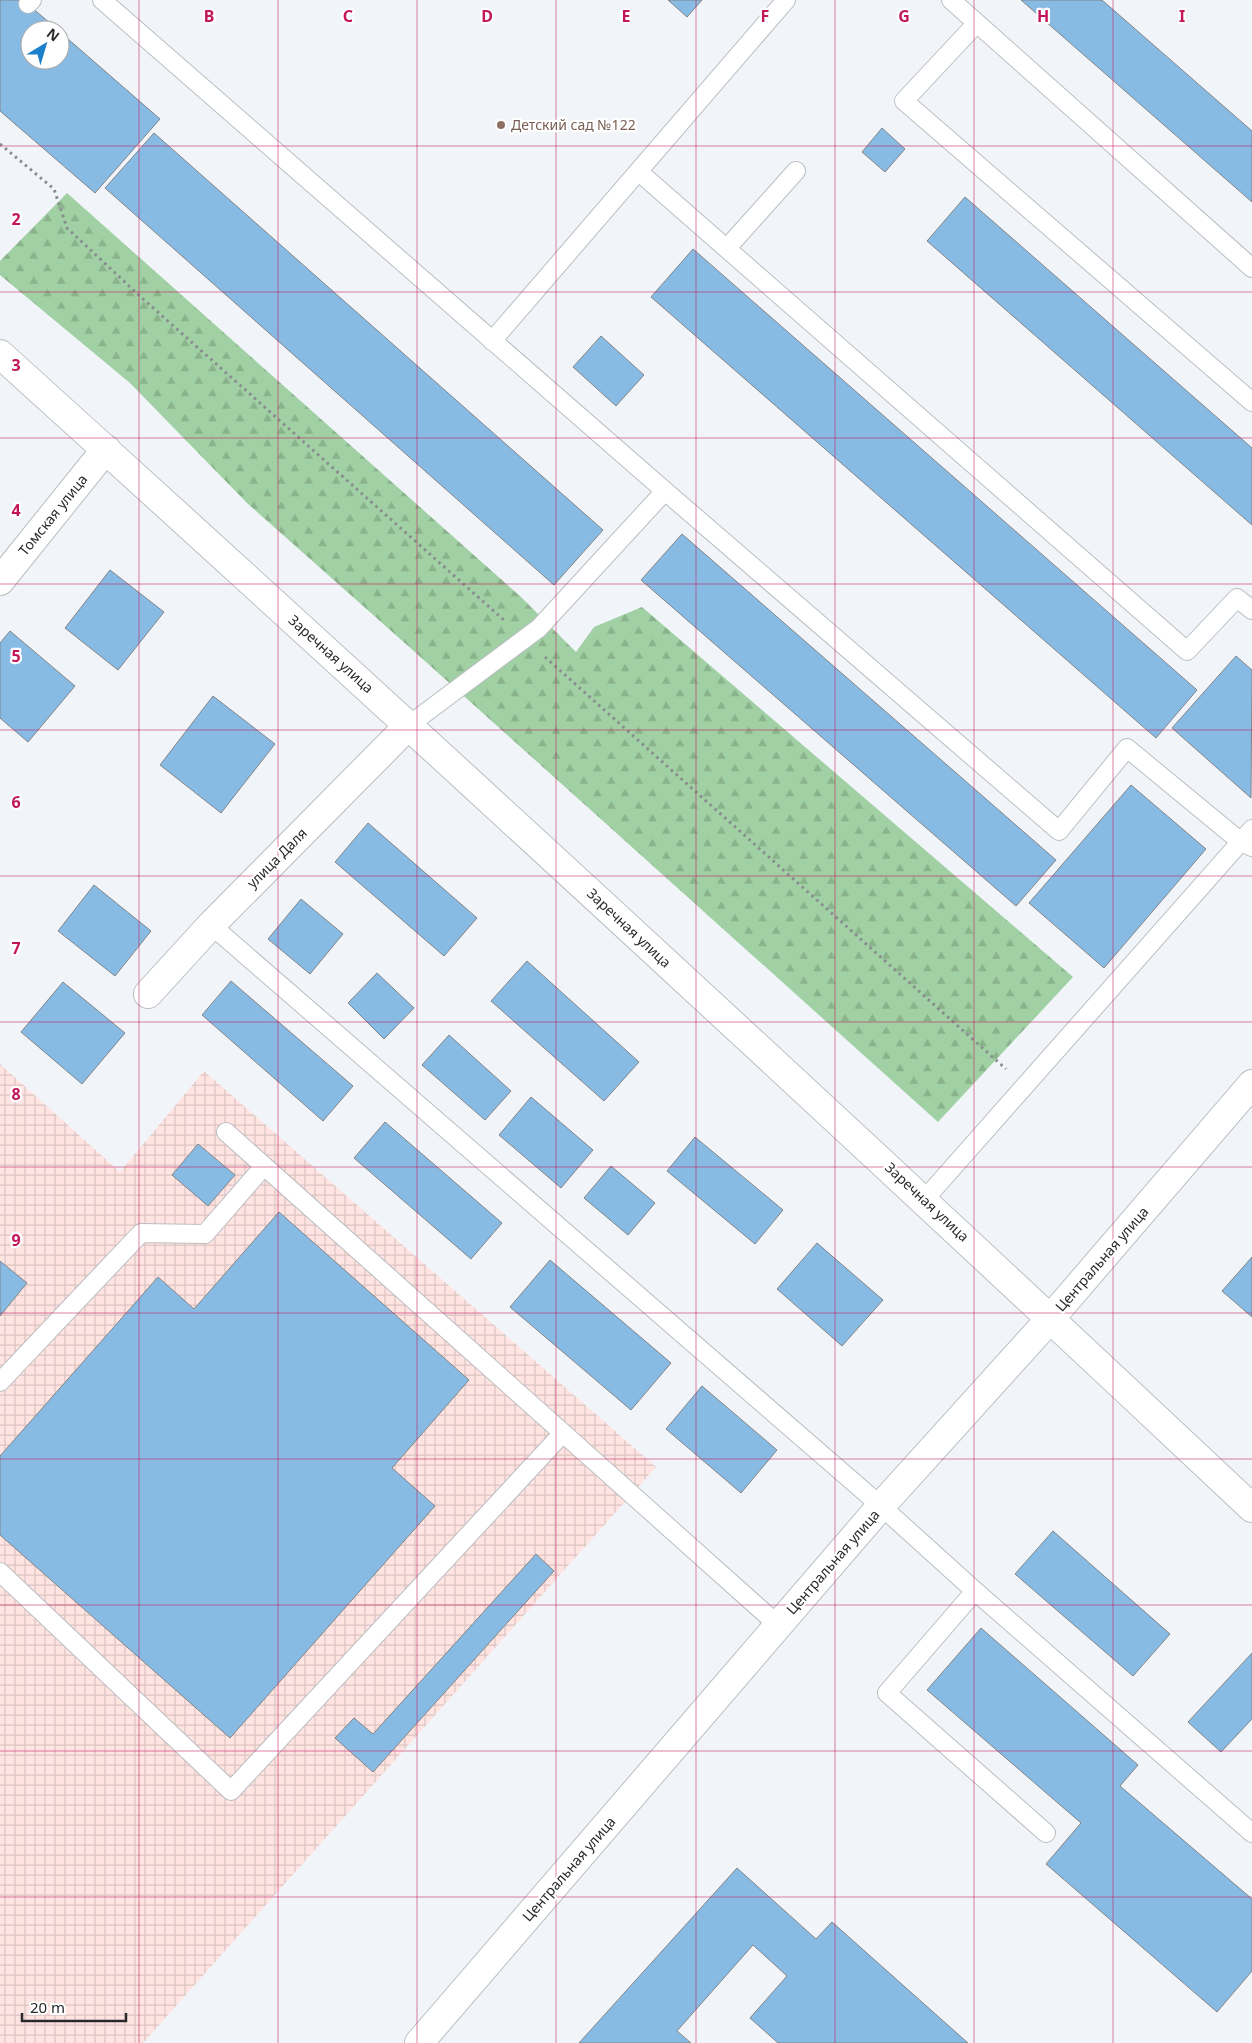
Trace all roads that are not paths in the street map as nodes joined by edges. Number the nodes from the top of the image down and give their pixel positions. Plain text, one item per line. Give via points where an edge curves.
1 (102, 0) edge
2 (786, 0) edge
3 (951, 0) edge
4 (976, 24) junction
5 (796, 171) dead end
6 (639, 172) junction
7 (727, 248) junction
8 (1252, 268) edge
9 (492, 341) junction
10 (0, 354) edge
11 (1252, 402) edge
12 (106, 449) junction
13 (664, 490) junction
14 (0, 581) edge
15 (1252, 610) edge
16 (409, 725) junction
17 (1248, 840) edge
18 (211, 925) junction
19 (148, 994) dead end
20 (1252, 1084) edge
21 (226, 1132) dead end
22 (264, 1166) junction
23 (924, 1200) junction
24 (1050, 1319) junction
25 (0, 1382) edge
26 (563, 1432) junction
27 (881, 1506) junction
28 (1252, 1508) edge
29 (0, 1572) edge
30 (975, 1591) junction
31 (778, 1625) junction
32 (1046, 1833) dead end
33 (1252, 1833) edge
34 (419, 2043) edge

1 - 9 lane
2 - 6 lane
3 - 4 lane
4 - 8 lane
4 - 11 lane via 904,101
5 - 7 lane
6 - 7 lane
6 - 9 lane
7 - 15 lane via 1187,651 1237,598
9 - 13 lane
10 - 12 street, Заречная улица
12 - 14 street, Томская улица
12 - 16 street, Заречная улица
13 - 16 lane via 539,628
13 - 17 lane via 1059,831 1127,748
16 - 18 street, улица Даля
16 - 23 street, Заречная улица
17 - 23 lane
18 - 19 street, улица Даля
18 - 27 lane
20 - 24 street, Центральная улица
21 - 22 lane
22 - 25 lane via 205,1234 141,1233
22 - 26 lane
23 - 24 street, Заречная улица
24 - 27 street, Центральная улица
24 - 28 street, Заречная улица
26 - 29 lane via 231,1791
26 - 31 lane
27 - 30 lane
27 - 31 street, Центральная улица
30 - 32 lane via 888,1693
30 - 33 lane
31 - 34 street, Центральная улица

